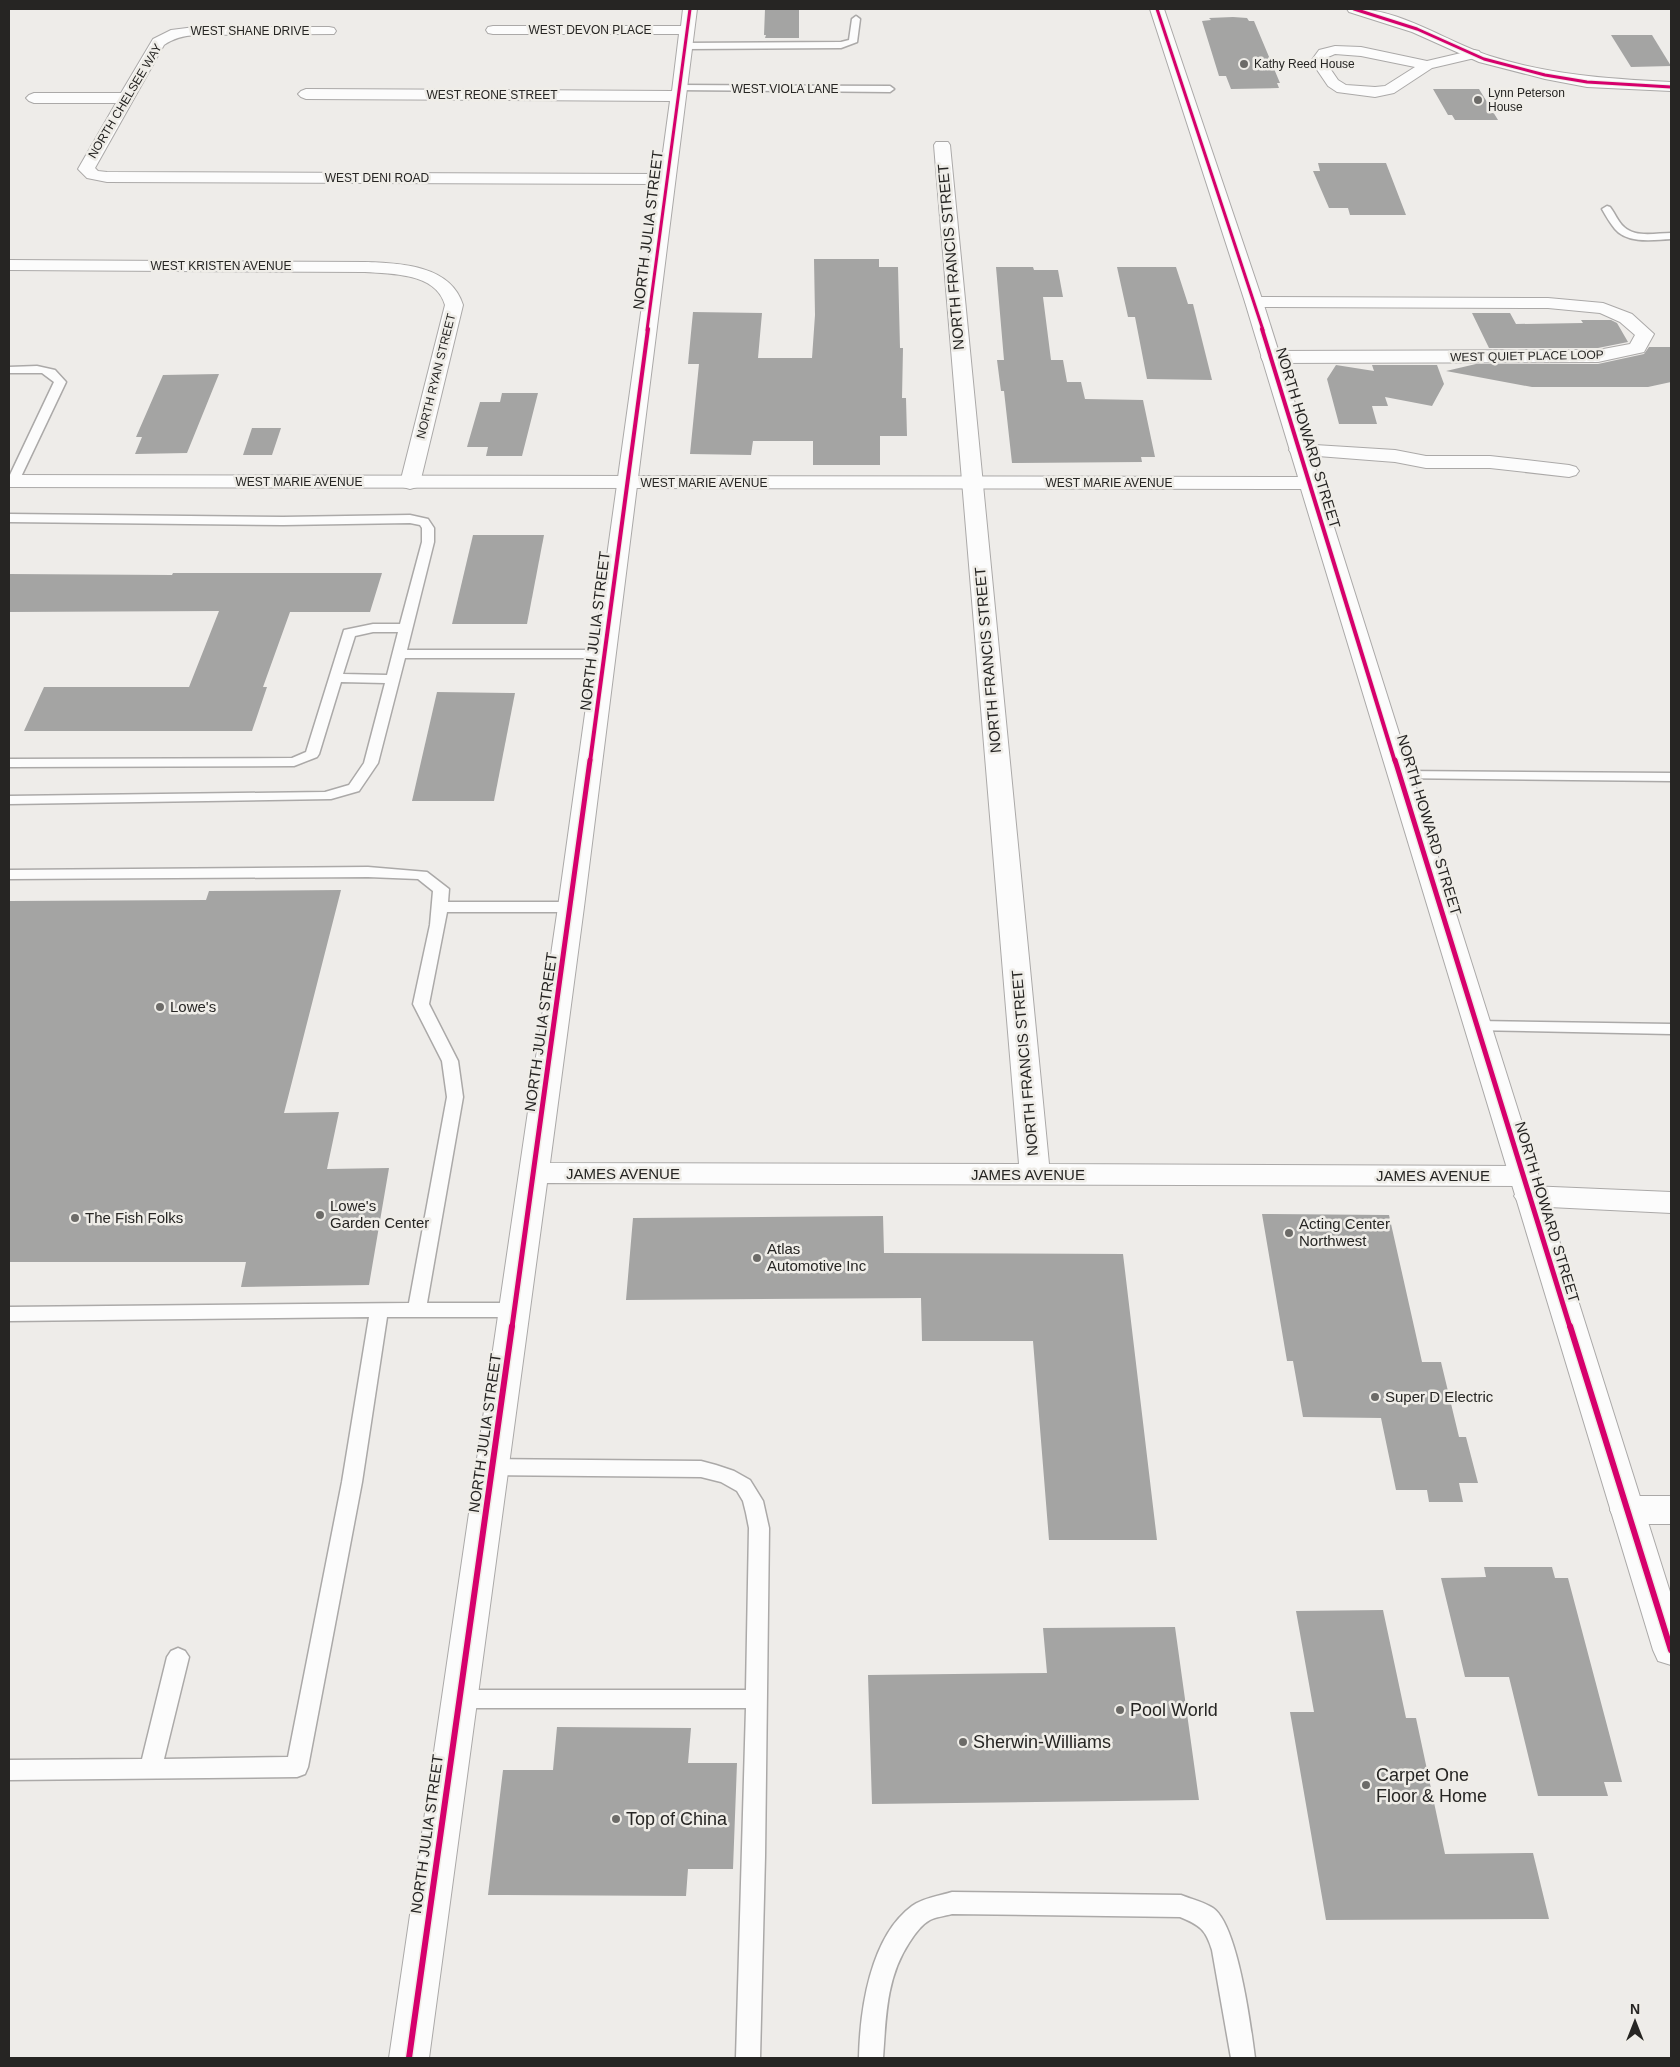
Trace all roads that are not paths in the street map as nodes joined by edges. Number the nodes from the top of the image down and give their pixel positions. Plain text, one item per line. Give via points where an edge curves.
1 (1157, 9) edge
2 (1354, 9) edge
3 (856, 19) dead end
4 (687, 28) edge
5 (493, 30) dead end
6 (329, 31) dead end
7 (172, 34) joint
8 (1474, 54) junction
9 (1426, 65) junction
10 (1671, 88) edge
11 (890, 89) dead end
12 (679, 92) junction
13 (306, 94) dead end
14 (34, 98) dead end
15 (126, 98) junction
16 (942, 145) dead end
17 (88, 172) joint
18 (667, 179) junction
19 (1607, 209) dead end
20 (1671, 236) edge
21 (9, 265) edge
22 (431, 278) joint
23 (1254, 302) junction
24 (1270, 357) junction
25 (9, 370) edge
26 (1298, 450) junction
27 (1569, 471) dead end
28 (11, 481) edge
29 (410, 483) junction
30 (627, 483) junction
31 (1308, 483) junction
32 (972, 484) junction
33 (9, 518) edge
34 (405, 628) junction
35 (398, 654) junction
36 (604, 654) junction
37 (335, 678) junction
38 (392, 679) junction
39 (9, 763) edge
40 (1400, 775) junction
41 (1671, 777) edge
42 (9, 800) edge
43 (9, 874) edge
44 (439, 907) junction
45 (571, 907) junction
46 (1477, 1026) junction
47 (1671, 1029) edge
48 (534, 1174) junction
49 (1035, 1175) junction
50 (1526, 1186) junction
51 (1671, 1203) edge
52 (379, 1310) junction
53 (417, 1310) junction
54 (516, 1310) junction
55 (9, 1314) edge
56 (493, 1467) junction
57 (1627, 1510) junction
58 (1671, 1510) edge
59 (1671, 1650) edge
60 (178, 1657) dead end
61 (458, 1699) junction
62 (756, 1699) junction
63 (151, 1768) junction
64 (9, 1770) edge
65 (409, 2058) edge
66 (748, 2058) edge
67 (871, 2058) edge
68 (1243, 2058) edge

1 - 23 street, NORTH HOWARD STREET
2 - 8 street via 1417,29
3 - 4 lane via 853,42 841,45
4 - 5 street, WEST DEVON PLACE
4 - 12 street, NORTH JULIA STREET
6 - 7 street, WEST SHANE DRIVE via 195,31
7 - 15 street, NORTH CHELSEE WAY via 158,42
8 - 9 street
8 - 10 street via 1544,76
9 - 9 street via 1389,90 1366,91 1342,89 1333,84 1318,61 1326,52 1353,51
11 - 12 lane, WEST VIOLA LANE
12 - 13 street, WEST REONE STREET
12 - 18 street, NORTH JULIA STREET
14 - 15 street
15 - 17 street, NORTH CHELSEE WAY via 86,166
16 - 32 street, NORTH FRANCIS STREET
17 - 18 street, WEST DENI ROAD via 117,177
18 - 30 street, NORTH JULIA STREET
19 - 20 lane via 1625,233
21 - 22 street, WEST KRISTEN AVENUE via 365,267 402,270
22 - 29 street, NORTH RYAN STREET via 450,291 454,304
23 - 24 street, NORTH HOWARD STREET
23 - 24 street, WEST QUIET PLACE LOOP via 1548,303 1603,308 1626,318 1645,334 1637,348 1598,356
24 - 26 street, NORTH HOWARD STREET
25 - 28 lane via 45,371 53,373 60,382
26 - 27 street via 1394,456 1426,462 1490,462
26 - 31 street, NORTH HOWARD STREET
28 - 29 street, WEST MARIE AVENUE
29 - 30 street, WEST MARIE AVENUE
30 - 32 street, WEST MARIE AVENUE
30 - 36 street, NORTH JULIA STREET
31 - 32 street, WEST MARIE AVENUE
31 - 40 street, NORTH HOWARD STREET
32 - 49 street, NORTH FRANCIS STREET
33 - 34 lane via 410,519 424,522 428,528 428,542
34 - 35 lane
34 - 37 lane via 373,628 349,633
35 - 36 lane
35 - 38 lane
36 - 45 street, NORTH JULIA STREET
37 - 38 lane
37 - 39 lane via 312,754 294,762
38 - 42 lane via 371,764 354,788 326,796
40 - 41 lane
40 - 46 street, NORTH HOWARD STREET
43 - 44 lane via 368,872 422,875 441,889
44 - 45 lane
44 - 53 lane via 421,1004 450,1061 455,1097
45 - 48 street, NORTH JULIA STREET
46 - 47 lane
46 - 50 street, NORTH HOWARD STREET
48 - 49 street, JAMES AVENUE
48 - 54 street, NORTH JULIA STREET
49 - 50 street, JAMES AVENUE
50 - 51 street, JAMES AVENUE
50 - 57 street, NORTH HOWARD STREET
52 - 53 lane
52 - 55 lane
52 - 63 lane via 344,1522 297,1766
53 - 54 lane
54 - 56 street, NORTH JULIA STREET
56 - 61 street, NORTH JULIA STREET
56 - 62 lane via 700,1469 728,1475 744,1484 755,1503 759,1528
57 - 58 street
57 - 59 street, NORTH HOWARD STREET
60 - 63 lane
61 - 62 lane
61 - 65 street, NORTH JULIA STREET
62 - 66 lane
63 - 64 lane
67 - 68 lane via 873,2008 885,1962 894,1944 922,1912 952,1903 1181,1906 1205,1916 1217,1929 1224,1950

